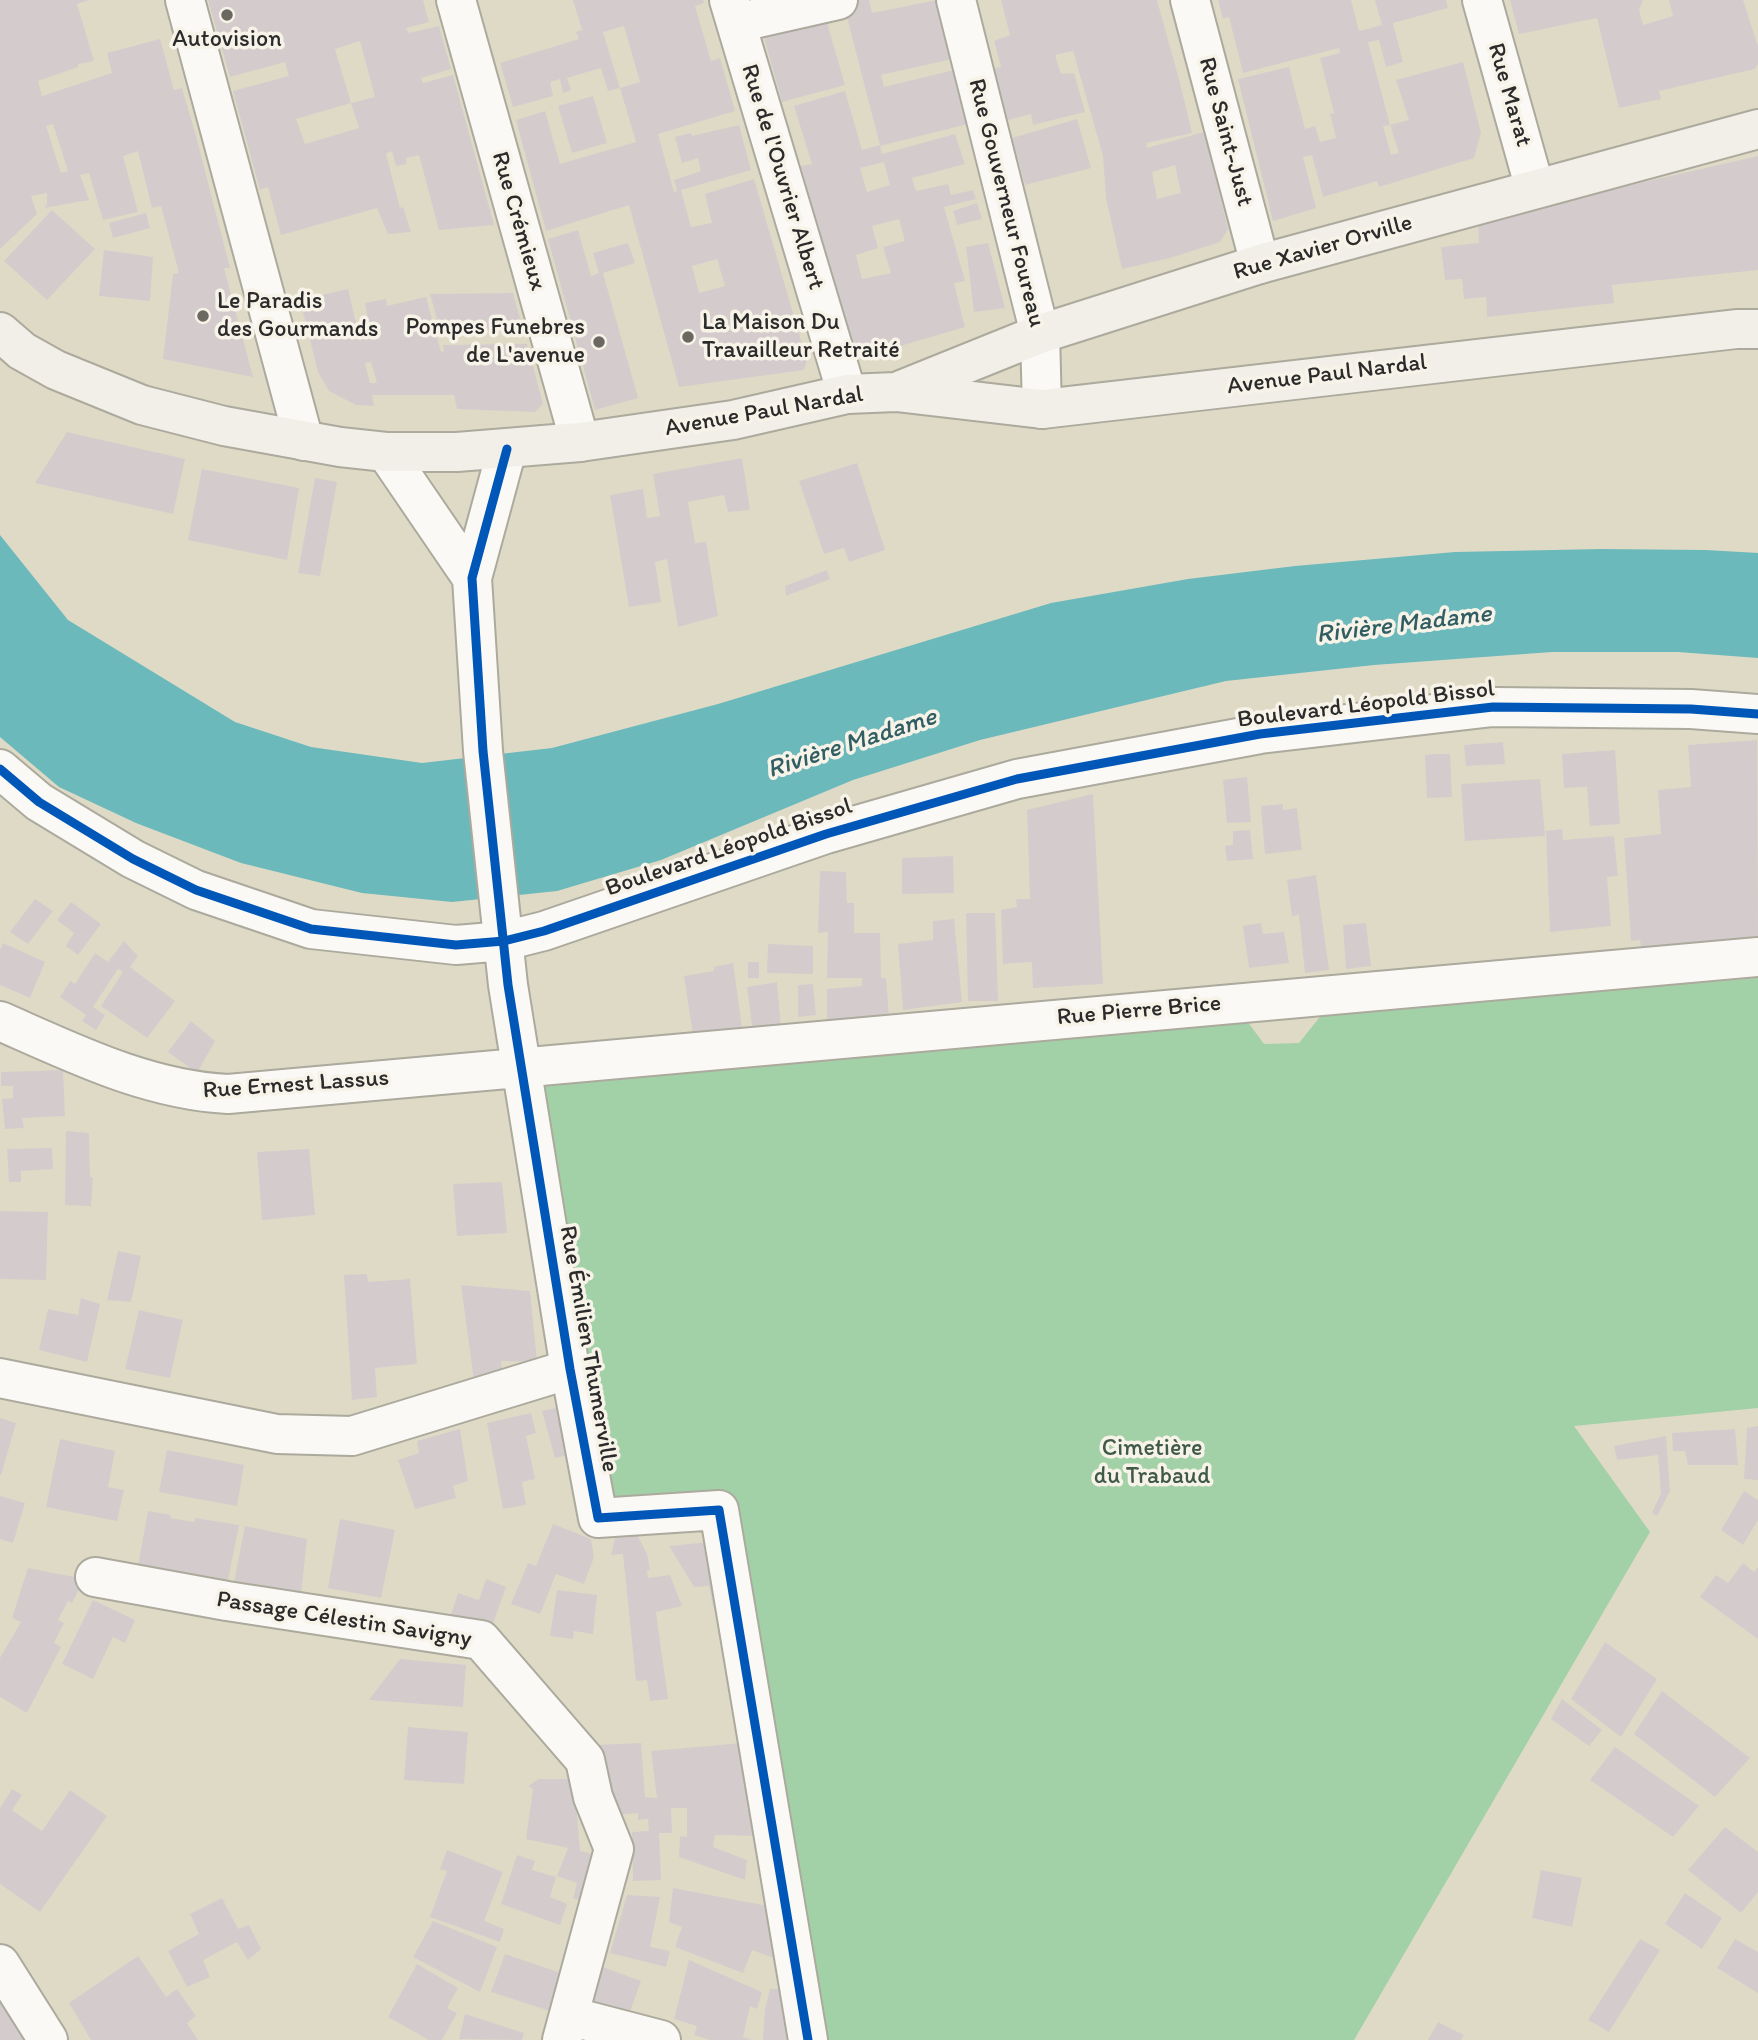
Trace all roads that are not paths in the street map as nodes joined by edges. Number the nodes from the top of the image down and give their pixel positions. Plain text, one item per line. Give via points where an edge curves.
1 (186, 0) edge
2 (456, 0) edge
3 (838, 0) edge
4 (956, 0) edge
5 (1191, 0) edge
6 (1482, 0) edge
7 (733, 12) edge
8 (1758, 128) edge
9 (1535, 189) junction
10 (1260, 264) junction
11 (1758, 329) edge
12 (0, 332) edge
13 (1040, 334) junction
14 (896, 393) junction
15 (847, 394) junction
16 (1042, 409) junction
17 (304, 442) junction
18 (580, 442) junction
19 (507, 449) junction
20 (386, 452) junction
21 (472, 578) junction
22 (1758, 714) edge
23 (0, 769) edge
24 (501, 924) junction
25 (1758, 957) edge
26 (0, 1021) edge
27 (521, 1066) junction
28 (570, 1369) junction
29 (0, 1378) edge
30 (95, 1577) dead end
31 (0, 1964) edge
32 (565, 2028) edge
33 (48, 2040) edge
34 (661, 2040) edge
35 (808, 2040) edge

1 - 17 street
2 - 18 street, Rue Crémieux
3 - 7 street
4 - 13 street, Rue Gouverneur Foureau
5 - 10 street, Rue Saint-Just
6 - 9 street, Rue Marat
7 - 15 street, Rue de l'Ouvrier Albert
8 - 9 main road, Rue Xavier Orville
9 - 10 main road, Rue Xavier Orville
10 - 13 main road, Rue Xavier Orville
11 - 16 main road, Avenue Paul Nardal
12 - 17 main road, Avenue Paul Nardal via 56,370 142,405
13 - 14 main road, Rue Xavier Orville
13 - 16 street, Rue Gouverneur Foureau
14 - 15 main road, Avenue Paul Nardal
14 - 16 main road, Avenue Paul Nardal
15 - 18 main road, Avenue Paul Nardal via 733,420
17 - 20 main road, Avenue Paul Nardal
18 - 19 main road, Avenue Paul Nardal
19 - 20 main road, Avenue Paul Nardal
19 - 21 street
20 - 21 street
21 - 24 street, Rue Émilien Thumerville
22 - 24 street, Boulevard Léopold Bissol via 1493,707 1260,734 1017,779 826,834 544,931
23 - 24 street, Boulevard Léopold Bissol via 40,802 133,859 196,890 312,929 456,945
24 - 27 street, Rue Émilien Thumerville
25 - 27 street, Rue Pierre Brice
26 - 27 street, Rue Ernest Lassus via 95,1063 194,1093 228,1094
27 - 28 street, Rue Émilien Thumerville
28 - 29 street, Rue Émilien Thumerville via 352,1436 277,1433
28 - 35 street, Rue Émilien Thumerville via 598,1518 719,1510
30 - 32 street, Passage Célestin Savigny via 481,1640 585,1760 593,1797 614,1849
31 - 33 street
32 - 34 street

